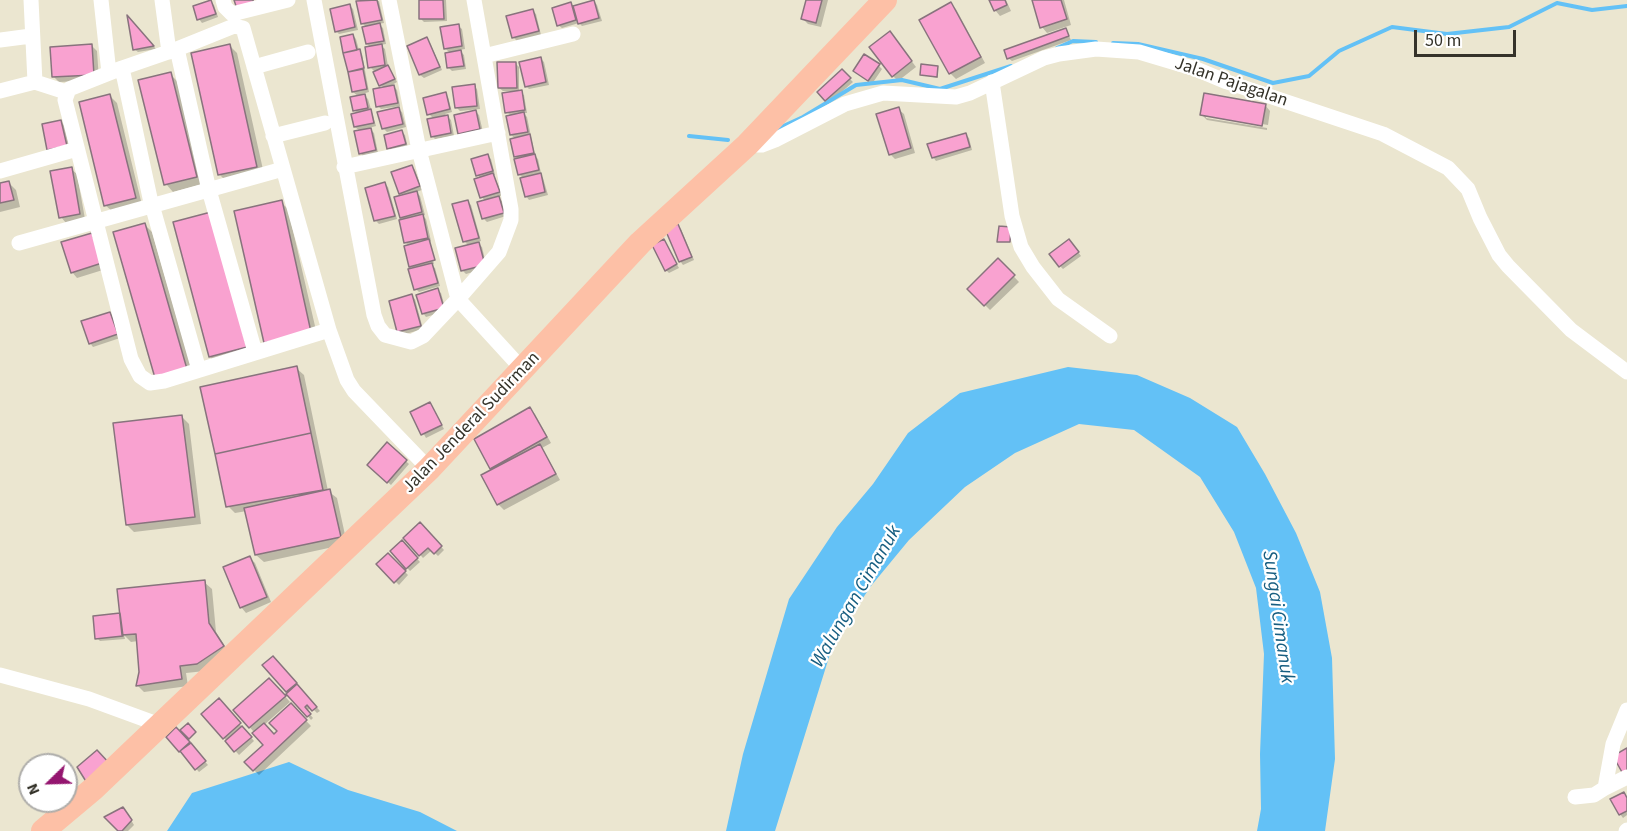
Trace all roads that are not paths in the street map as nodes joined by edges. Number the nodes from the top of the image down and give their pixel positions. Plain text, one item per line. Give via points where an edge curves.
1 (31, 0) edge
2 (101, 0) edge
3 (162, 0) edge
4 (223, 0) edge
5 (288, 0) edge
6 (314, 0) edge
7 (389, 0) edge
8 (474, 0) edge
9 (885, 0) edge
10 (573, 34) dead end
11 (31, 36) junction
12 (0, 40) edge
13 (173, 51) junction
14 (308, 52) dead end
15 (484, 56) junction
16 (254, 68) junction
17 (115, 71) junction
18 (35, 82) junction
19 (992, 82) junction
20 (0, 91) edge
21 (66, 92) junction
22 (325, 123) dead end
23 (498, 133) junction
24 (273, 136) junction
25 (747, 146) junction
26 (77, 149) junction
27 (418, 150) junction
28 (344, 167) junction
29 (283, 169) junction
30 (0, 171) edge
31 (208, 190) junction
32 (152, 205) junction
33 (95, 221) junction
34 (19, 243) dead end
35 (459, 299) junction
36 (330, 330) junction
37 (1110, 336) dead end
38 (255, 352) junction
39 (199, 370) junction
40 (523, 370) junction
41 (1627, 372) edge
42 (429, 470) junction
43 (0, 675) edge
44 (1627, 710) edge
45 (160, 725) junction
46 (1627, 777) edge
47 (1605, 788) junction
48 (1575, 797) dead end
49 (43, 831) edge

1 - 11 street
2 - 17 street
3 - 13 street
4 - 5 street via 232,14
6 - 28 street
7 - 27 street
8 - 15 street
9 - 25 main road, Jalan Jenderal Sudirman
10 - 15 street
11 - 12 street
11 - 18 street
13 - 16 street via 240,26
13 - 17 street
13 - 31 street
14 - 16 street
15 - 23 street
16 - 24 street
17 - 21 street
17 - 32 street
18 - 20 street
18 - 21 street
19 - 25 street, Jalan Pajagalan via 956,97 883,93 860,99 775,140
19 - 37 street via 1012,216 1021,247 1058,299
19 - 41 street, Jalan Pajagalan via 1059,54 1096,49 1139,52 1383,134 1448,168 1460,179 1508,266 1571,330
21 - 26 street via 64,100
22 - 24 street
23 - 27 street
23 - 35 street via 511,220 499,252
24 - 29 street
25 - 40 main road, Jalan Jenderal Sudirman via 640,243
26 - 30 street
26 - 33 street
27 - 28 street
27 - 35 street
28 - 35 street via 374,315 385,335 414,341
29 - 31 street
29 - 36 street
31 - 32 street
31 - 38 street
32 - 33 street
32 - 39 street
33 - 34 street
33 - 39 street via 131,359 140,376 158,383
35 - 40 street
36 - 38 street
36 - 42 street via 354,392
38 - 39 street
40 - 42 main road, Jalan Jenderal Sudirman
42 - 45 main road, Jalan Jenderal Sudirman
43 - 45 street via 89,699
44 - 47 street via 1613,744
45 - 49 main road, Jalan Jenderal Sudirman
46 - 47 street
47 - 48 street via 1594,795

